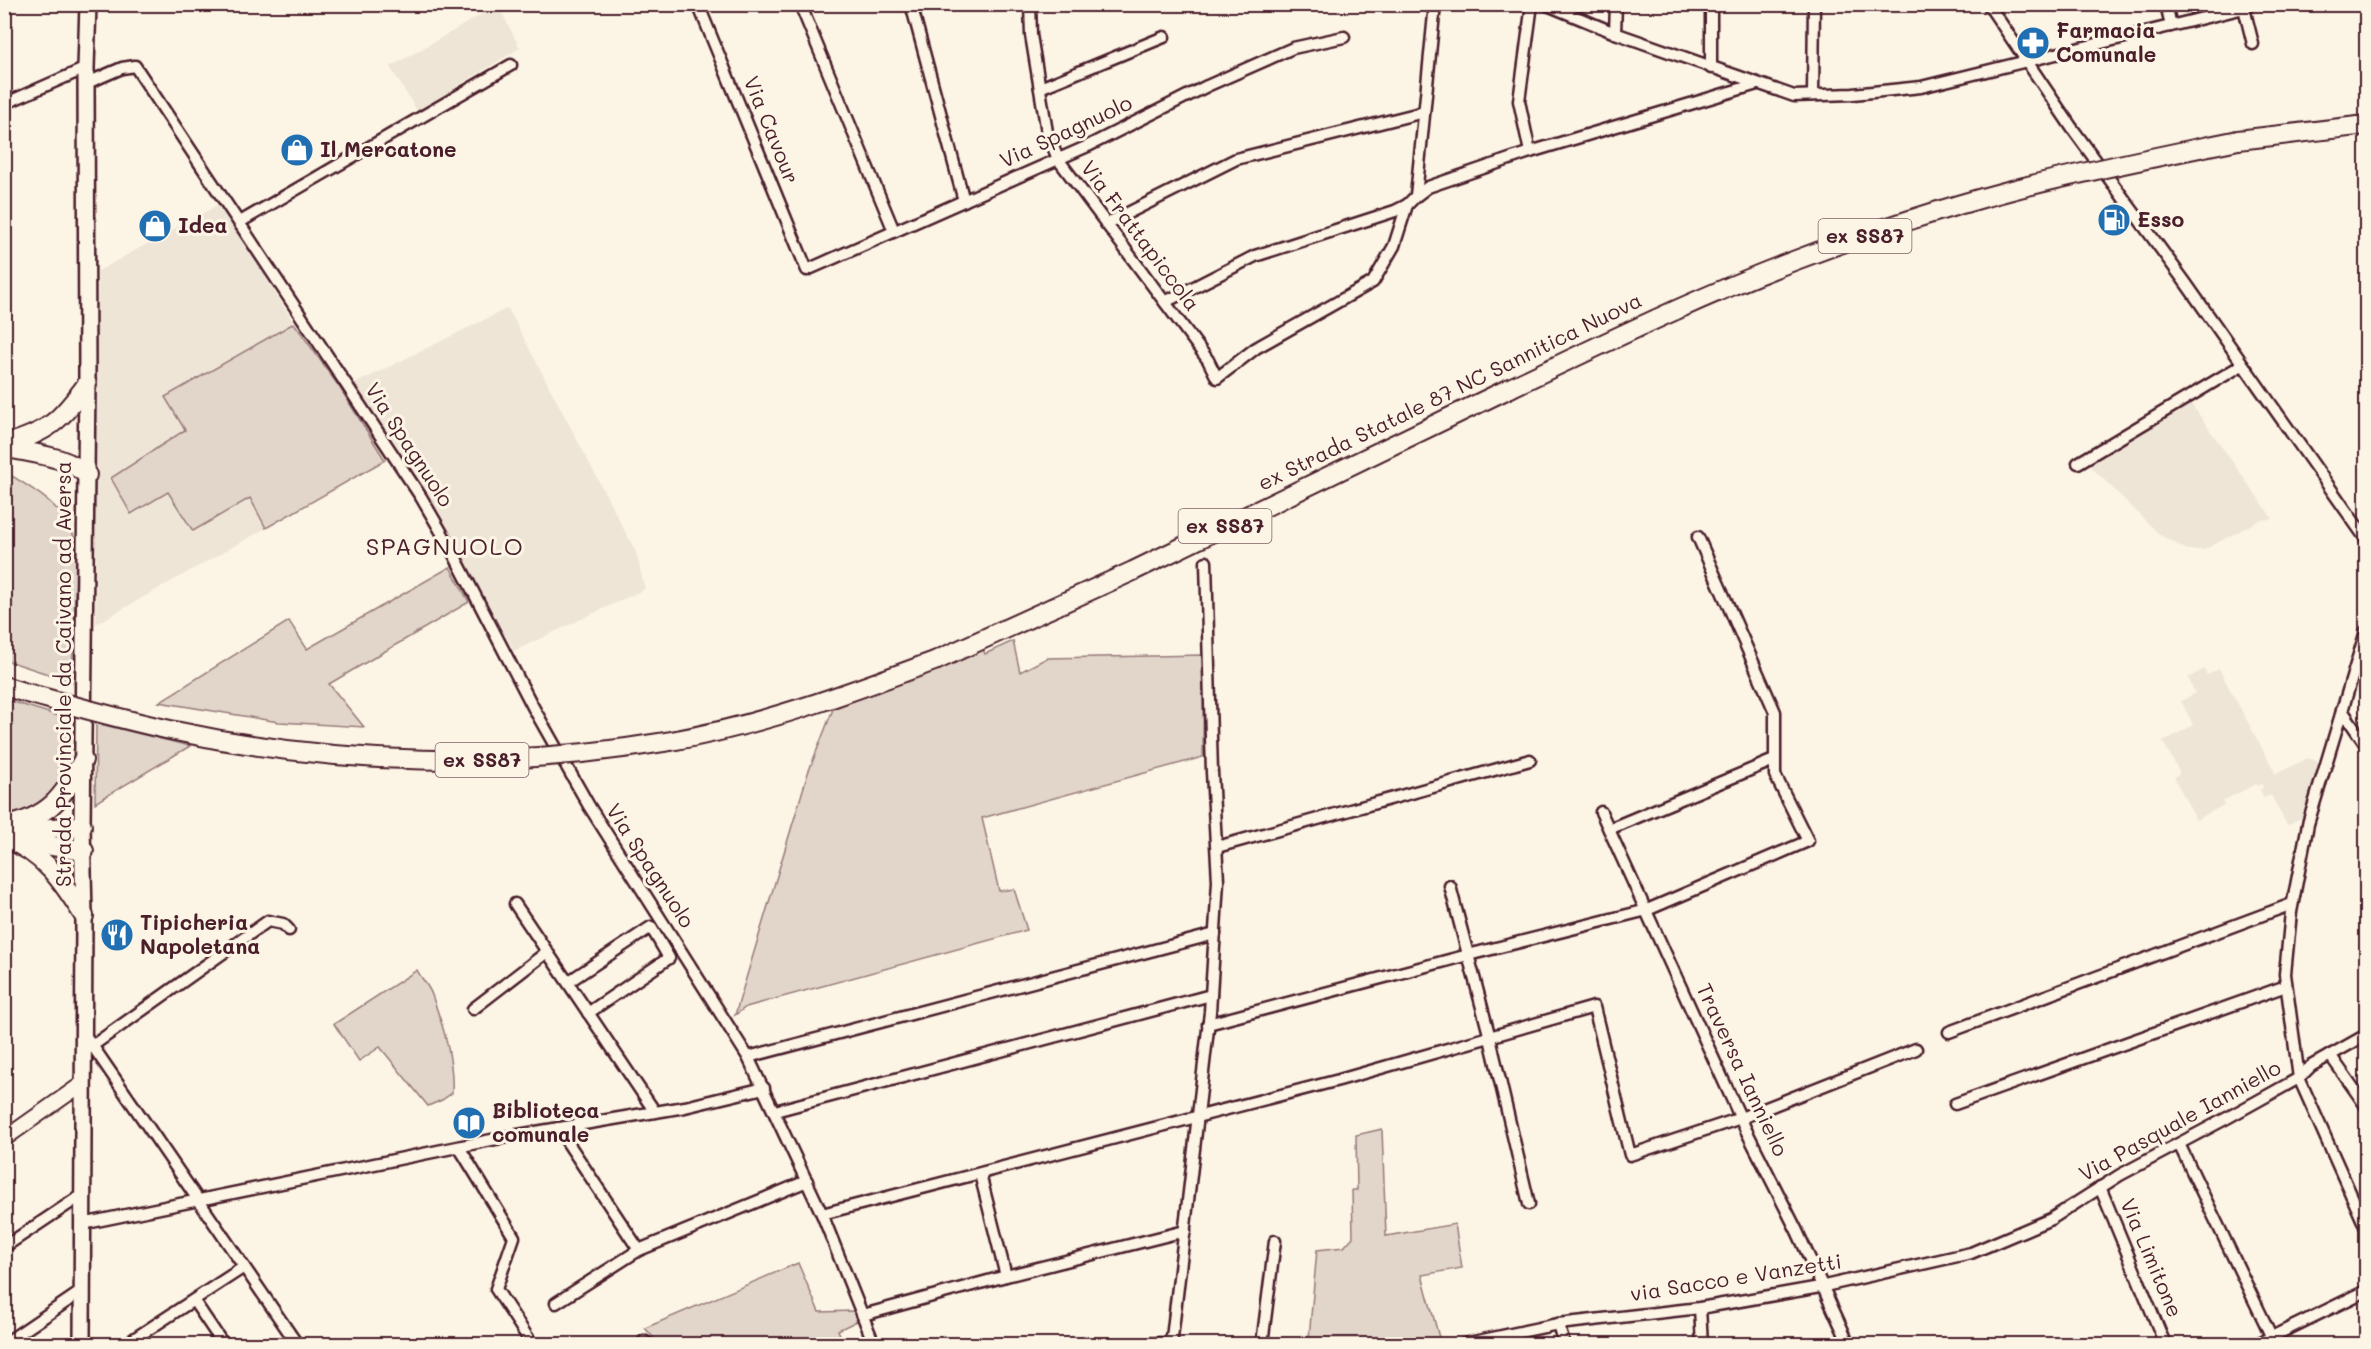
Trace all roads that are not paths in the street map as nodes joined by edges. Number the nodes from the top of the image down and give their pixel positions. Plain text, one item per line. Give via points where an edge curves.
1 (88, 4) edge
2 (698, 4) edge
3 (800, 4) edge
4 (911, 4) edge
5 (1030, 4) edge
6 (1435, 4) edge
7 (1532, 4) edge
8 (1545, 4) edge
9 (1616, 4) edge
10 (1711, 4) edge
11 (1814, 4) edge
12 (1988, 4) edge
13 (2166, 4) edge
14 (2244, 6) edge
15 (2171, 26) junction
16 (1615, 33) junction
17 (1164, 37) dead end
18 (1344, 37) dead end
19 (2253, 44) dead end
20 (2026, 61) junction
21 (511, 65) dead end
22 (86, 68) junction
23 (1711, 68) junction
24 (87, 83) junction
25 (1757, 84) junction
26 (1040, 88) junction
27 (1813, 96) junction
28 (4, 104) edge
29 (1424, 112) junction
30 (2367, 125) edge
31 (1530, 152) junction
32 (1058, 159) junction
33 (1416, 196) junction
34 (964, 201) junction
35 (1407, 205) junction
36 (240, 222) junction
37 (1106, 224) junction
38 (894, 231) junction
39 (807, 270) joint
40 (1165, 302) junction
41 (2242, 365) junction
42 (87, 384) junction
43 (4, 446) edge
44 (2079, 463) dead end
45 (87, 475) junction
46 (1698, 537) dead end
47 (2367, 538) edge
48 (1206, 562) dead end
49 (2367, 631) edge
50 (12, 688) edge
51 (2342, 710) junction
52 (2367, 745) edge
53 (82, 760) junction
54 (1530, 760) dead end
55 (1774, 760) junction
56 (1601, 812) dead end
57 (82, 826) junction
58 (1609, 829) junction
59 (9, 834) edge
60 (1216, 847) junction
61 (84, 851) junction
62 (1450, 886) dead end
63 (515, 904) dead end
64 (2292, 904) junction
65 (1647, 910) junction
66 (84, 916) junction
67 (289, 930) dead end
68 (1215, 934) junction
69 (547, 952) junction
70 (1468, 955) junction
71 (568, 982) junction
72 (2286, 986) junction
73 (1211, 995) junction
74 (473, 1009) dead end
75 (588, 1013) junction
76 (1208, 1024) junction
77 (82, 1032) junction
78 (1949, 1032) dead end
79 (2367, 1035) edge
80 (1490, 1038) junction
81 (92, 1047) junction
82 (1916, 1049) dead end
83 (2330, 1055) junction
84 (748, 1057) junction
85 (2299, 1078) junction
86 (82, 1084) junction
87 (764, 1088) junction
88 (1955, 1104) dead end
89 (2367, 1106) edge
90 (775, 1111) junction
91 (655, 1112) junction
92 (1198, 1116) junction
93 (1741, 1118) junction
94 (558, 1128) junction
95 (4, 1139) edge
96 (2179, 1144) junction
97 (459, 1147) junction
98 (980, 1174) junction
99 (807, 1181) junction
100 (2100, 1187) junction
101 (82, 1195) junction
102 (198, 1201) junction
103 (1529, 1204) dead end
104 (822, 1215) junction
105 (82, 1224) junction
106 (2367, 1228) edge
107 (1185, 1231) junction
108 (2010, 1236) joint
109 (1275, 1241) dead end
110 (4, 1248) edge
111 (639, 1250) junction
112 (244, 1267) junction
113 (1006, 1276) junction
114 (1820, 1287) junction
115 (82, 1291) junction
116 (2367, 1291) edge
117 (194, 1301) junction
118 (556, 1303) dead end
119 (1700, 1308) junction
120 (863, 1315) junction
121 (1558, 1323) junction
122 (2274, 1341) edge
123 (4, 1344) edge
124 (82, 1344) edge
125 (126, 1344) edge
126 (223, 1344) edge
127 (297, 1344) edge
128 (532, 1344) edge
129 (874, 1344) edge
130 (1141, 1344) edge
131 (1166, 1344) edge
132 (1262, 1344) edge
133 (1464, 1344) edge
134 (1564, 1344) edge
135 (1702, 1344) edge
136 (1849, 1344) edge
137 (2165, 1344) edge
138 (2257, 1344) edge

1 - 22 main road, Strada Provinciale da Caivano ad Aversa
2 - 39 street, Via Cavour
3 - 38 street
4 - 34 street
5 - 26 street, Via Frattapiccola
6 - 29 street
7 - 31 street via 1519,101
8 - 16 street
9 - 16 street
10 - 23 street
11 - 27 street
12 - 20 street
13 - 15 street
14 - 15 street
14 - 19 street
15 - 20 street
16 - 23 street
17 - 26 street
18 - 32 street, Via Spagnuolo via 1293,48
20 - 27 street via 1921,87
20 - 41 street
21 - 36 street
22 - 24 main road, Strada Provinciale da Caivano ad Aversa
22 - 28 street
23 - 25 street
24 - 36 street, Via Spagnuolo via 135,66
24 - 42 main road, Strada Provinciale da Caivano ad Aversa
25 - 27 street via 1794,96
25 - 31 street
26 - 32 street, Via Frattapiccola via 1047,132
29 - 33 street
29 - 37 street via 1236,159
30 - 50 highway, ex Strada Statale 87 NC Sannitica Nuova / ex SS87, bridge via 2238,140 2006,191 1796,260 1667,313 1133,571 937,660 763,720 673,741 585,753 445,761 378,759 232,742 120,719
31 - 33 street via 1428,187
32 - 34 street, Via Spagnuolo
32 - 37 street, Via Frattapiccola
33 - 35 street
34 - 38 street, Via Spagnuolo
35 - 40 street via 1256,256
35 - 40 street, Via Frattapiccola via 1394,246 1372,282 1256,348 1217,378
36 - 84 street, Via Spagnuolo via 421,497 589,806
37 - 40 street, Via Frattapiccola
38 - 39 street, Via Spagnuolo
41 - 44 street
41 - 47 street
42 - 43 highway via 57,422 30,438
42 - 45 main road, Strada Provinciale da Caivano ad Aversa
43 - 45 highway via 66,460
45 - 53 main road, Strada Provinciale da Caivano ad Aversa
46 - 55 street via 1775,712
48 - 60 street
49 - 51 street
51 - 52 street
51 - 64 street via 2308,824
53 - 57 main road, Strada Provinciale da Caivano ad Aversa
53 - 59 highway via 56,803
54 - 60 street
55 - 58 street
55 - 65 street via 1774,775 1808,841
56 - 58 street, Traversa Ianniello
57 - 59 highway
57 - 61 main road, Strada Provinciale da Caivano ad Aversa
58 - 65 street, Traversa Ianniello
59 - 61 highway via 34,843
59 - 66 highway via 52,869
60 - 68 street
61 - 66 main road, Strada Provinciale da Caivano ad Aversa
62 - 70 street
63 - 69 street
64 - 72 street
64 - 78 street
65 - 70 street
65 - 93 street, Traversa Ianniello
66 - 77 main road, Strada Provinciale da Caivano ad Aversa
67 - 81 street via 283,924 268,921
68 - 73 street
68 - 84 street
69 - 71 street
69 - 74 street
70 - 76 street
70 - 80 street
71 - 75 street
71 - 75 street via 651,927 669,958
72 - 85 street
72 - 88 street
73 - 76 street
73 - 90 street
75 - 91 street
76 - 92 street
77 - 81 street
77 - 86 main road, Strada Provinciale da Caivano ad Aversa
79 - 83 street, Via Pasquale Ianniello
80 - 92 street
80 - 93 street via 1594,1007 1630,1155
80 - 103 street
81 - 102 street
82 - 93 street
83 - 85 street, Via Pasquale Ianniello
83 - 89 street
84 - 87 street, Via Spagnuolo
85 - 96 street, Via Pasquale Ianniello
85 - 106 street
86 - 95 street
86 - 101 main road, Strada Provinciale da Caivano ad Aversa
87 - 90 street, Via Spagnuolo
87 - 91 street
90 - 99 street, Via Spagnuolo
91 - 94 street
92 - 98 street
92 - 107 street
93 - 114 street, Traversa Ianniello
94 - 97 street
94 - 111 street
96 - 100 street, Via Pasquale Ianniello
96 - 122 street
97 - 102 street
97 - 128 street via 514,1237 496,1289
98 - 104 street
98 - 113 street
99 - 104 street, Via Spagnuolo
99 - 111 street
100 - 108 street, Via Pasquale Ianniello via 2050,1219
100 - 137 street, Via Limitone
101 - 105 main road, Strada Provinciale da Caivano ad Aversa
101 - 110 street
102 - 105 street
102 - 112 street
104 - 120 street, Via Spagnuolo
105 - 115 main road, Strada Provinciale da Caivano ad Aversa
107 - 113 street
107 - 131 street via 1172,1338
108 - 114 street, via Sacco e Vanzetti via 1971,1253
109 - 132 street
111 - 118 street
112 - 117 street
112 - 127 street
113 - 120 street
114 - 119 street, via Sacco e Vanzetti
114 - 136 street, Traversa Ianniello
115 - 123 street
115 - 124 main road, Strada Provinciale da Caivano ad Aversa
116 - 122 street
117 - 125 street
117 - 126 street
119 - 121 street, via Sacco e Vanzetti
119 - 135 street
120 - 129 street, Via Spagnuolo
121 - 133 street, via Sacco e Vanzetti
121 - 134 street
122 - 138 street
130 - 131 street

